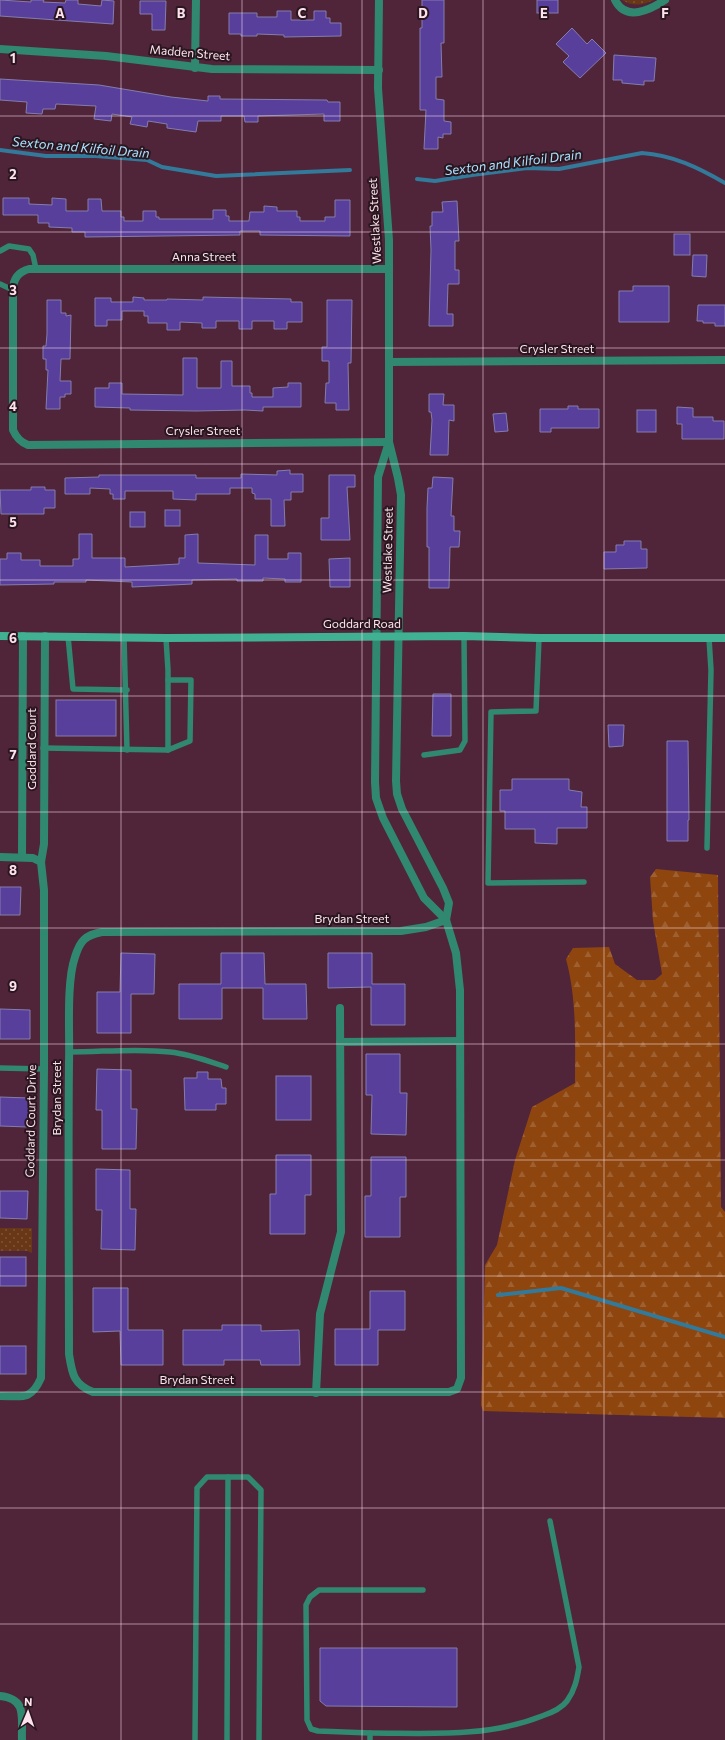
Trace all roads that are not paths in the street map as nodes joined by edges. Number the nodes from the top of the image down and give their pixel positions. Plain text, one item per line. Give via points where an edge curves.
1 (196, 0) edge
2 (379, 0) edge
3 (615, 0) edge
4 (665, 0) edge
5 (0, 49) edge
6 (195, 68) junction
7 (379, 70) junction
8 (0, 251) edge
9 (36, 269) junction
10 (389, 269) junction
11 (0, 284) edge
12 (13, 290) junction
13 (725, 360) edge
14 (389, 362) junction
15 (389, 442) junction
16 (0, 636) edge
17 (23, 636) junction
18 (45, 636) junction
19 (68, 636) junction
20 (124, 636) junction
21 (377, 636) junction
22 (398, 636) junction
23 (464, 636) junction
24 (166, 638) junction
25 (539, 638) junction
26 (709, 638) junction
27 (725, 638) edge
28 (168, 680) junction
29 (126, 690) junction
30 (43, 748) junction
31 (127, 750) junction
32 (168, 750) junction
33 (424, 755) dead end
34 (707, 848) dead end
35 (0, 857) edge
36 (22, 857) junction
37 (41, 862) junction
38 (584, 882) dead end
39 (446, 920) junction
40 (340, 1008) dead end
41 (460, 1041) junction
42 (340, 1042) junction
43 (69, 1052) junction
44 (226, 1067) dead end
45 (0, 1068) edge
46 (44, 1069) junction
47 (316, 1393) junction
48 (0, 1396) edge
49 (228, 1477) junction
50 (550, 1521) dead end
51 (423, 1590) dead end
52 (0, 1696) edge
53 (370, 1734) junction
54 (22, 1740) edge
55 (195, 1740) edge
56 (227, 1740) edge
57 (259, 1740) edge
58 (370, 1740) edge

1 - 6 street
2 - 7 street, Westlake Street
3 - 4 street via 618,6 627,12 644,12
5 - 6 street, Madden Street via 81,54
6 - 7 street, Madden Street
7 - 10 street, Westlake Street
8 - 9 lane via 9,246 29,249
9 - 10 street, Anna Street
9 - 12 street, Anna Street via 19,274 13,283
10 - 14 street, Westlake Street
11 - 12 lane
12 - 15 street, Crysler Street via 13,430 18,439 28,445
13 - 14 street, Crysler Street
14 - 15 street, Westlake Street
15 - 21 street, Westlake Street via 378,477
15 - 22 street, Westlake Street via 401,495
16 - 17 main road, Goddard Road
17 - 18 main road, Goddard Road
17 - 36 street, Goddard Court
18 - 19 main road, Goddard Road
18 - 30 street, Goddard Court
19 - 20 main road, Goddard Road
19 - 29 lane via 73,689
20 - 24 main road, Goddard Road
20 - 29 lane
21 - 22 main road, Goddard Road
21 - 24 main road, Goddard Road
21 - 39 street, Brydan Street via 376,798 383,818 424,898
22 - 23 main road, Goddard Road
22 - 39 street, Brydan Street via 397,794 449,903
23 - 25 main road, Goddard Road
23 - 33 lane via 465,741 460,750
24 - 28 lane
25 - 26 main road, Goddard Road
25 - 38 lane via 536,710 491,712 488,883
26 - 27 main road, Goddard Road
26 - 34 lane via 711,670
28 - 32 lane
28 - 32 lane via 191,680 190,741
29 - 31 lane
30 - 31 lane
30 - 37 street, Goddard Court via 44,844
31 - 32 lane
35 - 36 street
36 - 37 street
37 - 46 street, Goddard Court Drive via 44,890
39 - 41 street, Brydan Street via 456,953 460,990
39 - 43 street, Brydan Street via 426,927 401,931 90,934 79,946 74,958 70,988
40 - 42 street
41 - 42 street
41 - 47 street, Brydan Street via 460,1385 449,1392
42 - 47 street via 341,1232 320,1314
43 - 44 lane via 170,1052
43 - 47 street, Brydan Street via 69,1354 72,1371 78,1383 93,1392
45 - 46 lane
46 - 48 street, Goddard Court Drive via 40,1378 36,1390 28,1395
49 - 55 lane via 207,1477 196,1488
49 - 56 lane
49 - 57 lane via 248,1477 261,1490
50 - 53 lane via 579,1667 574,1690 567,1702 555,1711 509,1727 460,1733
51 - 53 lane via 319,1590 310,1597 306,1605 307,1720 311,1729
52 - 54 street via 16,1701 21,1707
53 - 58 lane

